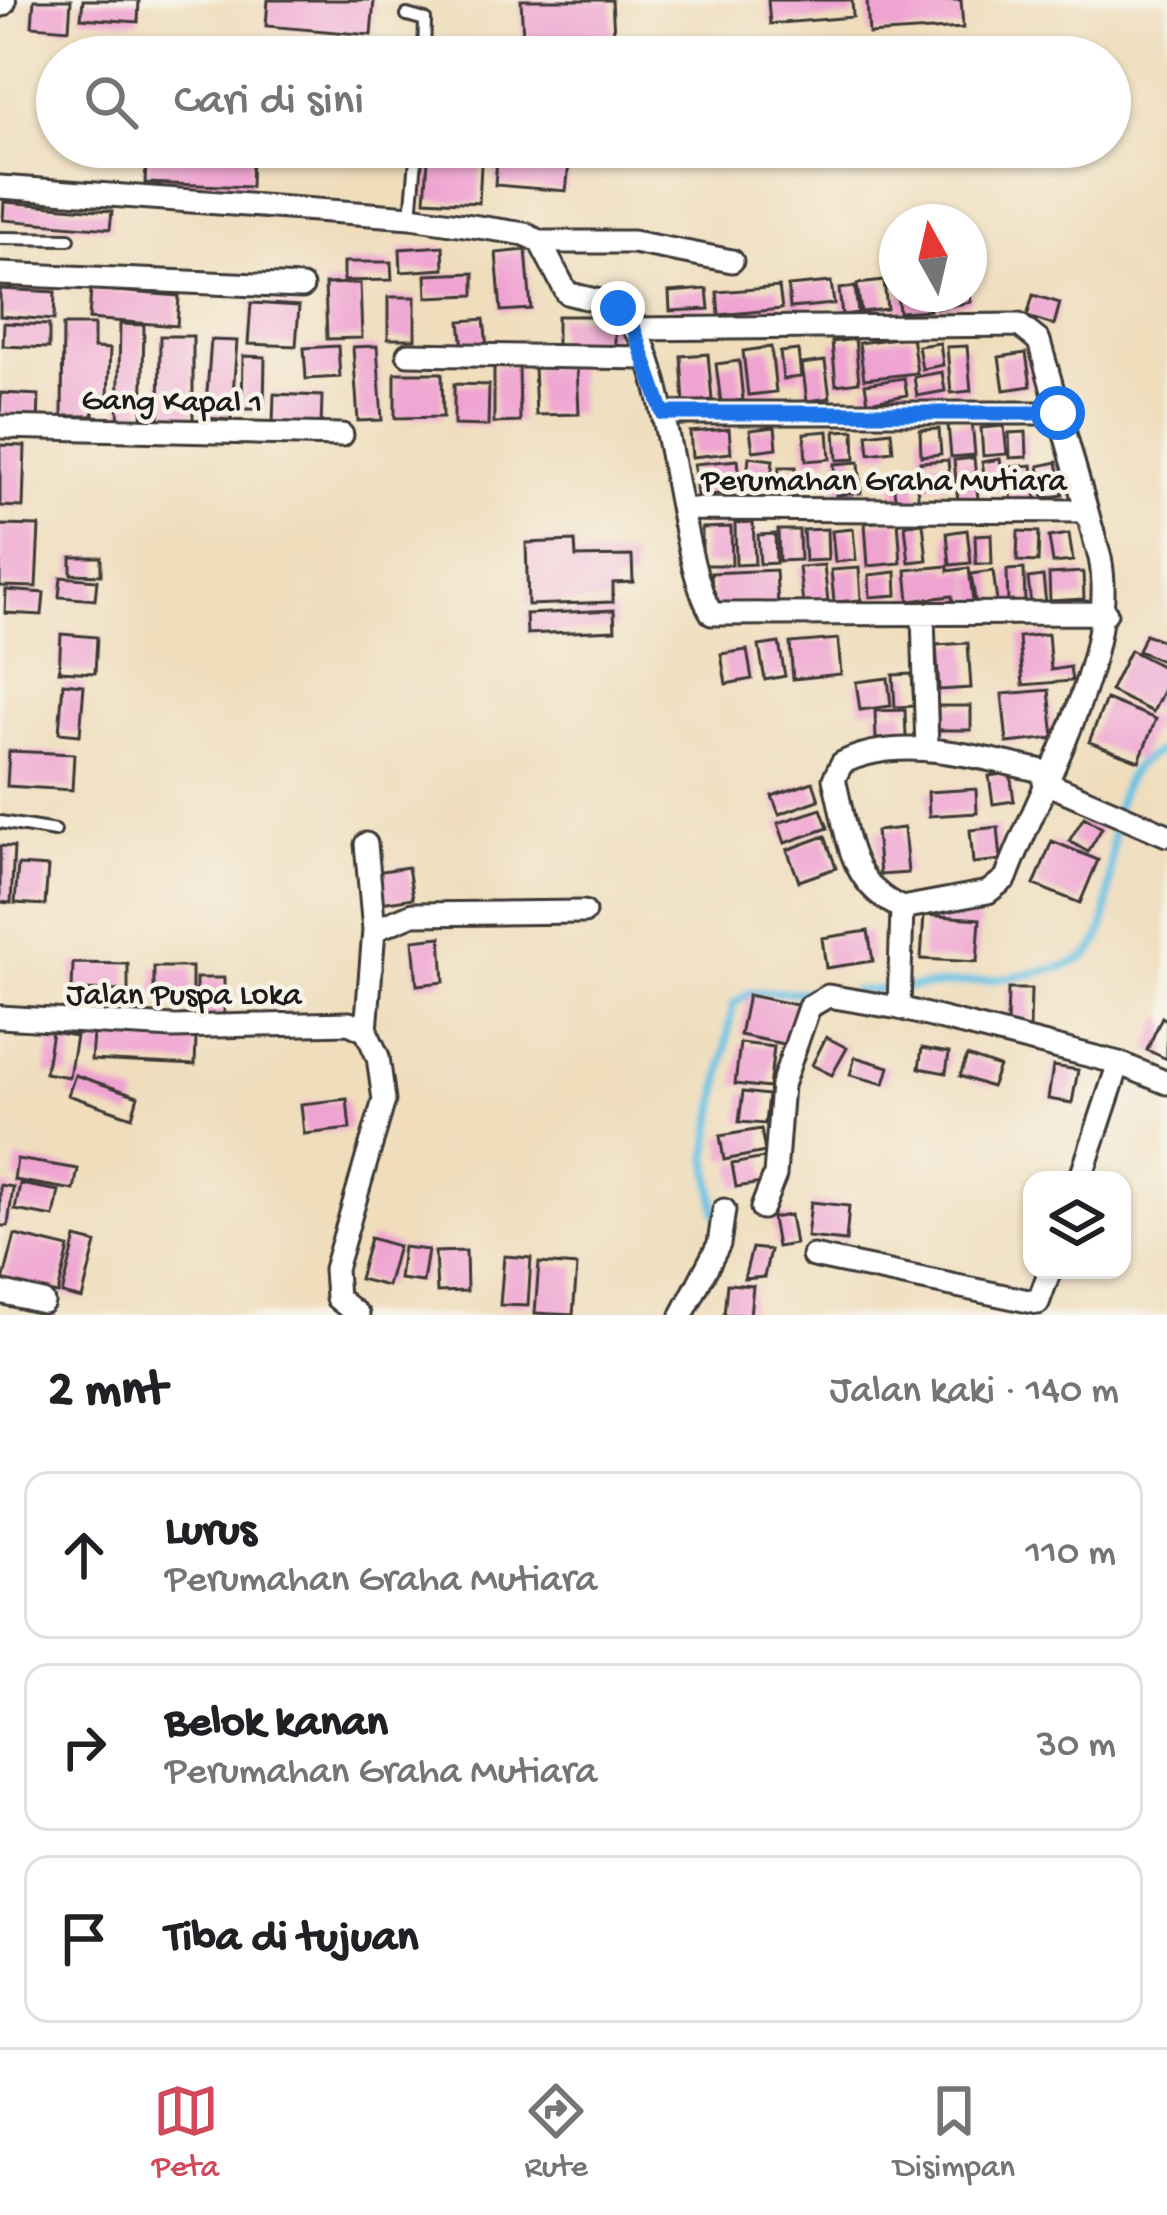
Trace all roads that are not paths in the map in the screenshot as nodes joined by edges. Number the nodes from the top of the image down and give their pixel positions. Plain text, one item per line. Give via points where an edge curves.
1 (407, 16) dead end
2 (425, 36) edge
3 (415, 168) edge
4 (0, 187) edge
5 (411, 217) junction
6 (0, 238) edge
7 (69, 239) dead end
8 (541, 242) junction
9 (732, 261) dead end
10 (0, 274) edge
11 (302, 287) dead end
12 (634, 329) junction
13 (408, 354) dead end
14 (645, 358) junction
15 (663, 413) junction
16 (1058, 413) junction
17 (0, 427) edge
18 (342, 435) dead end
19 (684, 509) junction
20 (1085, 511) junction
21 (1106, 613) junction
22 (923, 615) junction
23 (926, 750) junction
24 (1046, 777) junction
25 (0, 822) edge
26 (55, 832) dead end
27 (1167, 835) edge
28 (366, 844) dead end
29 (902, 908) junction
30 (584, 912) dead end
31 (374, 930) junction
32 (899, 1008) junction
33 (0, 1017) edge
34 (366, 1031) junction
35 (1119, 1063) junction
36 (1167, 1083) edge
37 (1084, 1171) edge
38 (762, 1208) dead end
39 (724, 1210) dead end
40 (813, 1256) dead end
41 (1047, 1279) edge
42 (0, 1292) edge
43 (43, 1302) dead end
44 (358, 1315) edge
45 (682, 1315) edge

1 - 2 lane via 426,22
3 - 5 lane
4 - 5 street
5 - 8 street
6 - 7 lane
8 - 9 street via 633,242
8 - 12 street via 567,293 618,308
10 - 11 street
12 - 14 street, Perumahan Graha Mutiara
12 - 16 street via 1019,325 1039,341
13 - 14 street
14 - 15 street, Perumahan Graha Mutiara
15 - 16 street, Perumahan Graha Mutiara
15 - 19 street, Perumahan Graha Mutiara
16 - 20 street
17 - 18 street, Gang Kapal 1
19 - 20 street, Perumahan Graha Mutiara
19 - 22 street, Perumahan Graha Mutiara via 712,614
20 - 21 street
21 - 22 street, Perumahan Graha Mutiara
21 - 24 street
22 - 23 street
23 - 24 street
23 - 29 street via 860,754 834,779 863,880
24 - 27 street
24 - 29 street via 998,886
25 - 26 lane
28 - 31 street
29 - 32 street
30 - 31 street via 413,914
31 - 34 street
32 - 35 street
32 - 38 street via 827,996 808,1006 782,1085 775,1175
33 - 34 street, Jalan Puspa Loka via 172,1028 349,1024
34 - 44 street via 384,1100 335,1269 337,1298
35 - 36 street
35 - 37 street
39 - 45 street via 719,1244
40 - 41 street via 1038,1303
42 - 43 street

